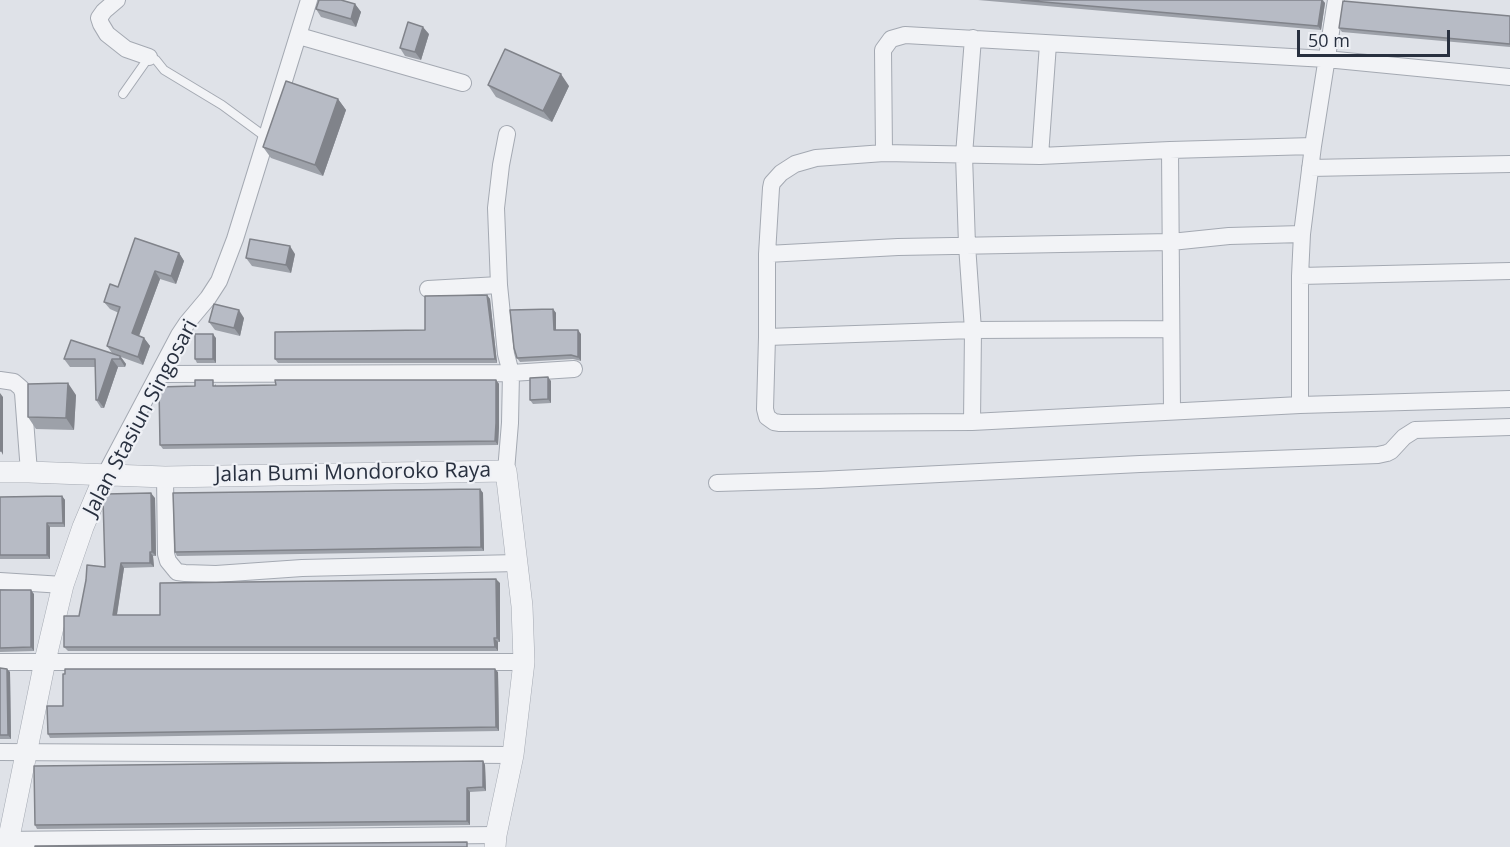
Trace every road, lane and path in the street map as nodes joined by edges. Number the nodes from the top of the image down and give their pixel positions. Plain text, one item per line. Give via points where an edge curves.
1 (117, 0) edge
2 (309, 0) edge
3 (1336, 0) edge
4 (299, 36) junction
5 (972, 38) junction
6 (1048, 44) junction
7 (149, 57) junction
8 (1326, 59) junction
9 (1510, 77) edge
10 (463, 83) dead end
11 (123, 94) dead end
12 (507, 134) dead end
13 (267, 138) junction
14 (1313, 146) junction
15 (1170, 150) junction
16 (884, 153) junction
17 (964, 155) junction
18 (1040, 156) junction
19 (1510, 164) edge
20 (1310, 168) junction
21 (1302, 234) junction
22 (1171, 242) junction
23 (967, 245) junction
24 (766, 254) junction
25 (1510, 271) edge
26 (1300, 276) junction
27 (499, 285) junction
28 (428, 290) dead end
29 (1171, 329) junction
30 (974, 330) junction
31 (767, 337) junction
32 (574, 369) dead end
33 (511, 373) junction
34 (159, 374) junction
35 (0, 381) edge
36 (1510, 399) edge
37 (1300, 405) junction
38 (1172, 411) junction
39 (972, 422) junction
40 (1510, 427) edge
41 (506, 471) junction
42 (0, 472) edge
43 (29, 472) junction
44 (105, 476) junction
45 (165, 477) junction
46 (717, 483) dead end
47 (517, 563) junction
48 (0, 581) edge
49 (63, 585) junction
50 (45, 661) junction
51 (0, 662) edge
52 (524, 662) junction
53 (0, 752) edge
54 (27, 753) junction
55 (513, 754) junction
56 (495, 841) edge
57 (5, 842) edge

1 - 7 street via 99,18 100,24 126,49
2 - 4 street, Jalan Stasiun Singosari
3 - 8 street
4 - 10 street
4 - 13 street, Jalan Stasiun Singosari
5 - 6 street
5 - 16 street via 904,35 891,39 883,50
5 - 17 street
6 - 8 street
6 - 18 street
7 - 11 lane
7 - 13 lane
8 - 9 street
8 - 14 street
12 - 27 street via 496,208
13 - 34 street, Jalan Stasiun Singosari via 219,281 183,329
14 - 15 street
14 - 20 street
15 - 18 street
15 - 22 street
16 - 17 street
16 - 24 street via 816,158 781,173 771,188
17 - 18 street
17 - 23 street
19 - 20 street
20 - 21 street
21 - 22 street
21 - 26 street
22 - 23 street
22 - 29 street
23 - 24 street
23 - 30 street
24 - 31 street
25 - 26 street
26 - 37 street
27 - 28 street
27 - 33 street
29 - 30 street
29 - 38 street
30 - 31 street
30 - 39 street
31 - 39 street via 765,409 774,422
32 - 33 street
33 - 34 street
33 - 41 street
34 - 44 street, Jalan Stasiun Singosari
35 - 43 street via 14,382 23,393
36 - 37 street
37 - 38 street
38 - 39 street
40 - 46 street via 1415,430 1391,451 1378,455
41 - 45 street, Jalan Bumi Mondoroko Raya
41 - 47 street, Jalan Bumi Mondoroko Raya
42 - 43 street, Jalan Bumi Mondoroko Raya
43 - 44 street, Jalan Bumi Mondoroko Raya
44 - 45 street, Jalan Bumi Mondoroko Raya
44 - 49 street, Jalan Stasiun Singosari
45 - 47 street via 166,554 177,572 216,574
47 - 52 street, Jalan Bumi Mondoroko Raya
48 - 49 street
49 - 50 street, Jalan Stasiun Singosari
50 - 51 street
50 - 52 street
50 - 54 street, Jalan Stasiun Singosari
52 - 55 street, Jalan Bumi Mondoroko Raya
53 - 54 street
54 - 55 street
54 - 57 street, Jalan Stasiun Singosari
55 - 56 street, Jalan Bumi Mondoroko Raya
56 - 57 street

